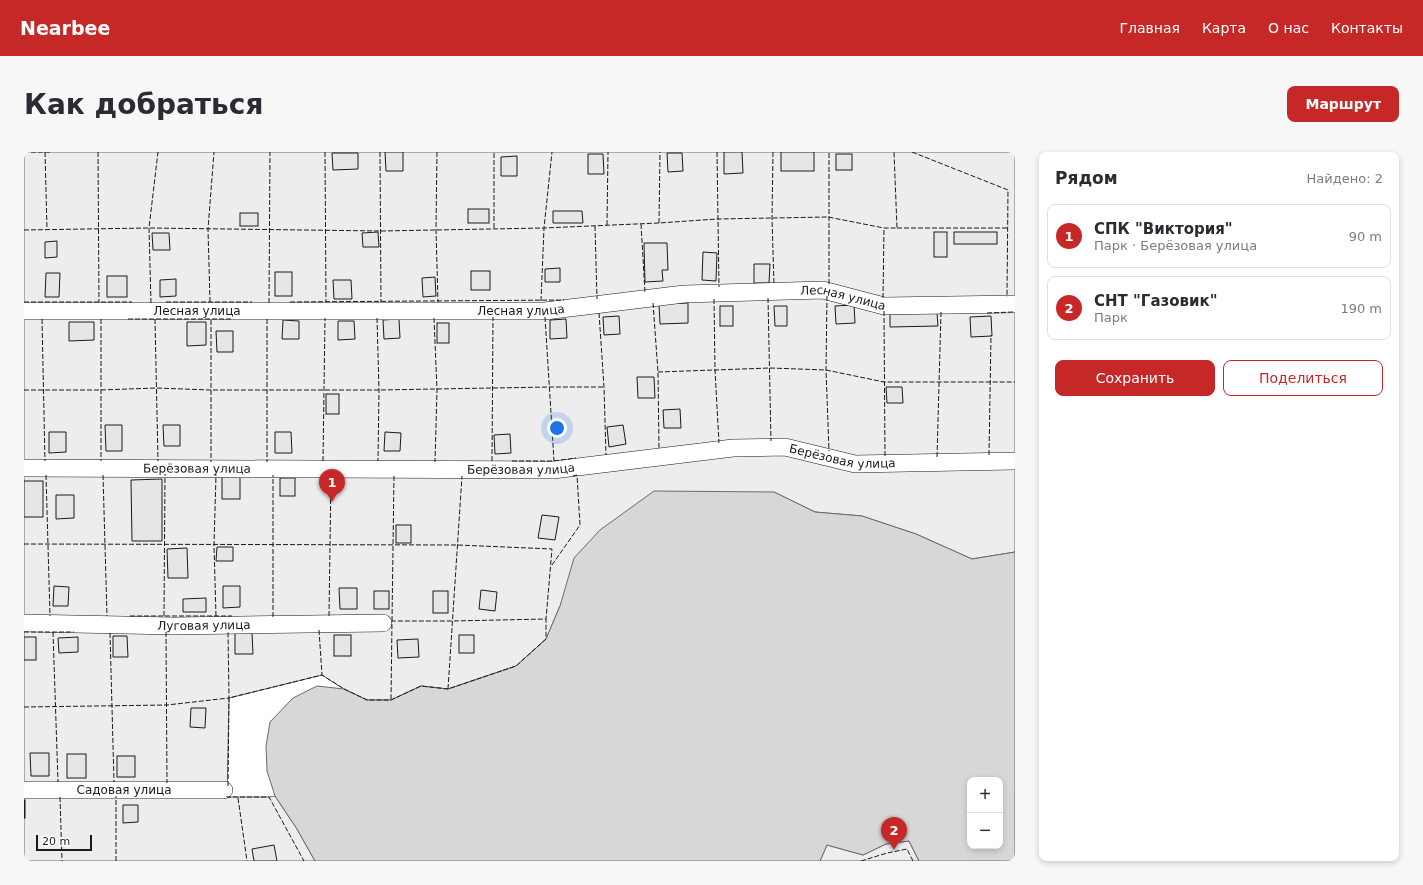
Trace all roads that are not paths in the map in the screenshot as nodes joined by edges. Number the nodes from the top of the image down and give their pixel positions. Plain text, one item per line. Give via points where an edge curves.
1 (1015, 304) edge
2 (24, 311) edge
3 (1015, 461) edge
4 (24, 468) edge
5 (24, 623) edge
6 (383, 623) dead end
7 (24, 790) edge
8 (224, 790) dead end

1 - 2 street, Лесная улица via 884,306 823,290 684,294 545,311
3 - 4 street, Берёзовая улица via 855,464 785,447 733,448 553,470
5 - 6 street, Луговая улица via 174,626
7 - 8 street, Садовая улица

